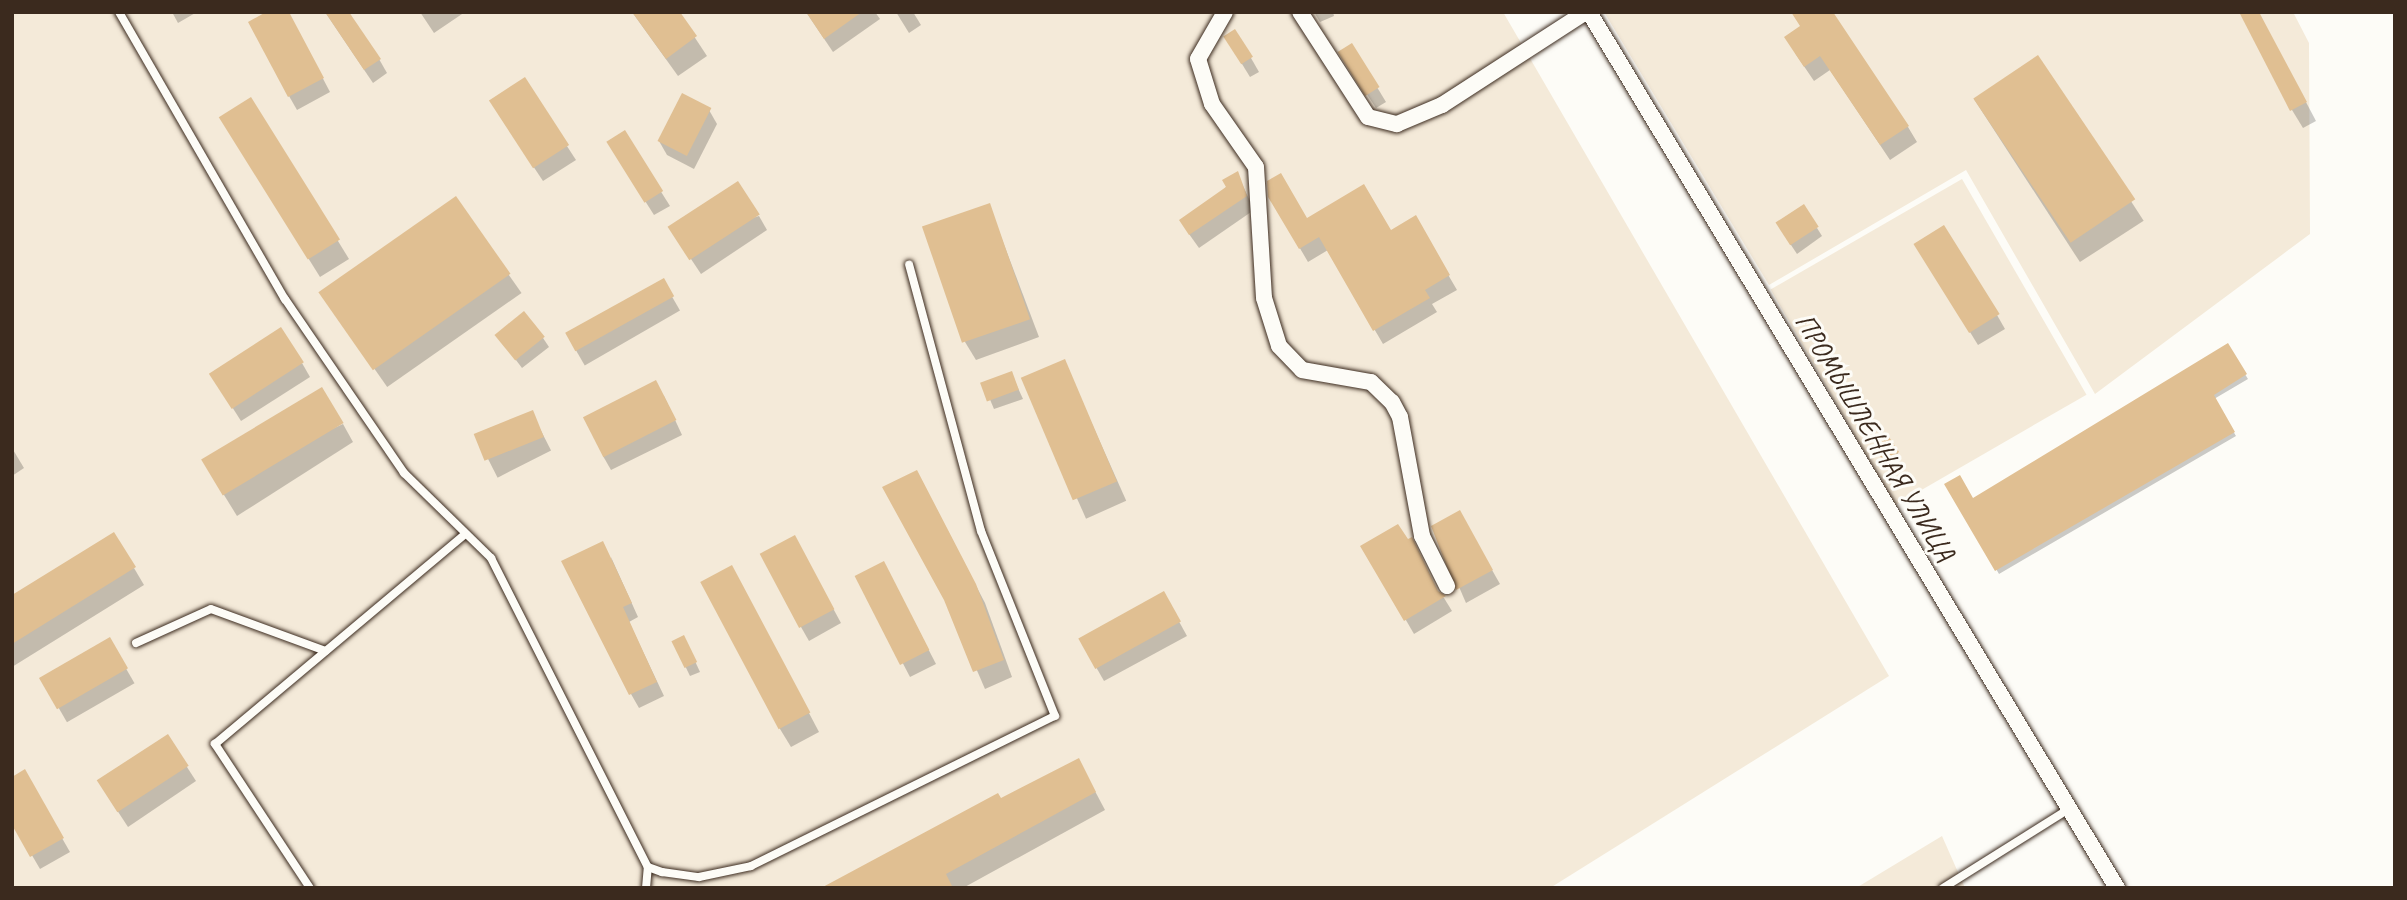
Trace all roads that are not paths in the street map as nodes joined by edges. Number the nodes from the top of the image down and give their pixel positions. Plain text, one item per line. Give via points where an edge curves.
1 (119, 12) edge
2 (1224, 12) edge
3 (1300, 12) edge
4 (1587, 12) edge
5 (909, 265) dead end
6 (464, 535) junction
7 (1447, 586) dead end
8 (136, 643) dead end
9 (326, 651) junction
10 (2069, 809) junction
11 (648, 867) junction
12 (310, 888) edge
13 (646, 888) edge
14 (1942, 888) edge
15 (2117, 888) edge

1 - 6 lane via 285,299 404,473
2 - 7 street via 1198,59 1212,104 1256,167 1264,298 1279,346 1302,370 1371,382 1392,402 1401,417 1422,536
3 - 4 street via 1368,117 1397,124 1443,105
4 - 10 street, ПРОМЫШЛЕННАЯ УЛИЦА
5 - 11 lane via 981,531 1055,716 751,866 699,877
6 - 9 lane
6 - 11 lane via 491,558 505,581
8 - 9 lane via 211,609
9 - 12 lane via 215,744
10 - 14 lane
10 - 15 street, ПРОМЫШЛЕННАЯ УЛИЦА
11 - 13 lane

